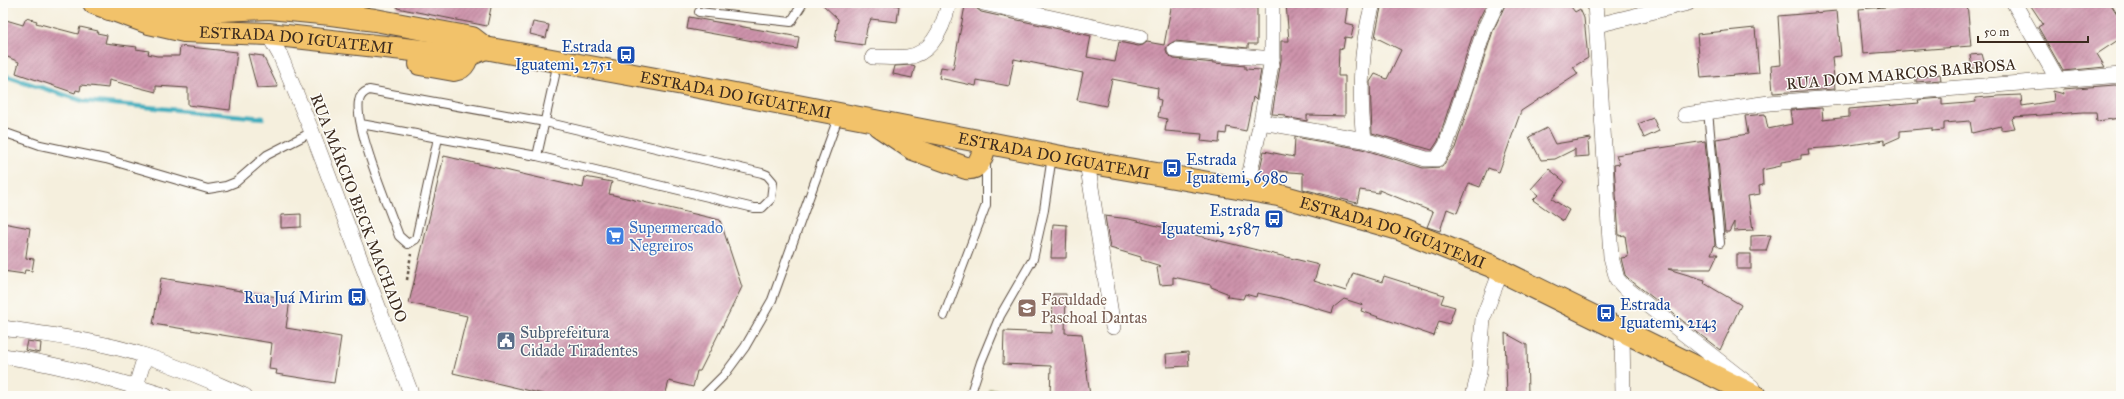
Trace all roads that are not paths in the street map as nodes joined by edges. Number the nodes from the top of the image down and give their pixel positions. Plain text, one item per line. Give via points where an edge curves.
1 (803, 3) edge
2 (949, 3) edge
3 (983, 3) edge
4 (1272, 3) edge
5 (1373, 3) edge
6 (1497, 3) edge
7 (1595, 3) edge
8 (1688, 3) edge
9 (2014, 3) edge
10 (102, 6) edge
11 (183, 8) edge
12 (308, 12) junction
13 (699, 12) dead end
14 (1597, 25) junction
15 (268, 34) junction
16 (1140, 37) dead end
17 (474, 48) junction
18 (1175, 50) dead end
19 (873, 57) dead end
20 (1272, 59) junction
21 (558, 61) junction
22 (2121, 75) edge
23 (2058, 80) junction
24 (1708, 111) junction
25 (840, 114) junction
26 (1685, 115) dead end
27 (545, 122) junction
28 (873, 122) junction
29 (1261, 122) junction
30 (360, 124) junction
31 (3, 132) edge
32 (312, 132) junction
33 (438, 138) junction
34 (1364, 140) junction
35 (986, 143) junction
36 (537, 156) junction
37 (1052, 156) junction
38 (1087, 162) junction
39 (1246, 190) junction
40 (1720, 243) dead end
41 (1501, 271) junction
42 (944, 316) dead end
43 (1113, 327) dead end
44 (3, 328) edge
45 (1622, 331) junction
46 (3, 356) edge
47 (145, 356) junction
48 (136, 386) junction
49 (166, 396) edge
50 (245, 396) edge
51 (412, 396) edge
52 (704, 396) edge
53 (970, 396) edge
54 (1473, 396) edge
55 (1623, 396) edge
56 (1755, 396) edge
57 (1763, 396) edge

1 - 13 lane via 791,22
2 - 19 street via 944,23 937,36 924,50 908,57
3 - 16 street
4 - 20 street
5 - 34 street via 1360,70
6 - 34 street via 1484,28 1446,145 1440,156 1426,160
7 - 14 street
8 - 14 street
9 - 23 street
10 - 11 main road, ESTRADA DO IGUATEMI
10 - 15 main road, ESTRADA DO IGUATEMI via 149,23 184,31
11 - 12 main road, ESTRADA DO IGUATEMI via 269,8
12 - 15 main road via 272,17
12 - 17 main road, ESTRADA DO IGUATEMI via 375,20
14 - 57 street via 1611,257 1616,279 1641,302 1704,348
15 - 17 main road, ESTRADA DO IGUATEMI
15 - 32 street, RUA MÁRCIO BECK MACHADO via 280,55
17 - 21 main road, ESTRADA DO IGUATEMI
18 - 20 street
20 - 29 street
21 - 25 main road, ESTRADA DO IGUATEMI
21 - 27 lane
22 - 23 street, RUA DOM MARCOS BARBOSA
23 - 24 street, RUA DOM MARCOS BARBOSA via 1769,103
24 - 26 street, RUA DOM MARCOS BARBOSA
24 - 40 lane
25 - 28 main road, ESTRADA DO IGUATEMI
25 - 52 lane via 772,300 745,347
27 - 30 lane via 369,90 360,100
27 - 36 lane
27 - 36 lane via 762,173 773,182 771,199 762,208 754,208
28 - 35 main road, ESTRADA DO IGUATEMI
28 - 35 main road via 913,149 971,169 978,165
29 - 34 street
29 - 39 street
30 - 33 lane
30 - 33 lane via 399,236 408,244 416,239
31 - 32 lane via 40,145 106,159 208,189 236,182 267,156
32 - 51 street, RUA MÁRCIO BECK MACHADO
33 - 36 lane
35 - 37 main road, ESTRADA DO IGUATEMI
35 - 42 lane via 986,206
37 - 38 main road, ESTRADA DO IGUATEMI
37 - 53 lane via 1044,210 1033,258 1000,316
38 - 39 main road, ESTRADA DO IGUATEMI
38 - 43 street
39 - 41 main road, ESTRADA DO IGUATEMI via 1278,195 1402,230
41 - 45 main road, ESTRADA DO IGUATEMI
41 - 54 street via 1483,318 1479,373
44 - 47 street via 58,336
45 - 55 street
45 - 56 main road, ESTRADA DO IGUATEMI
46 - 48 street via 84,372
47 - 48 street
47 - 50 street
48 - 49 street

